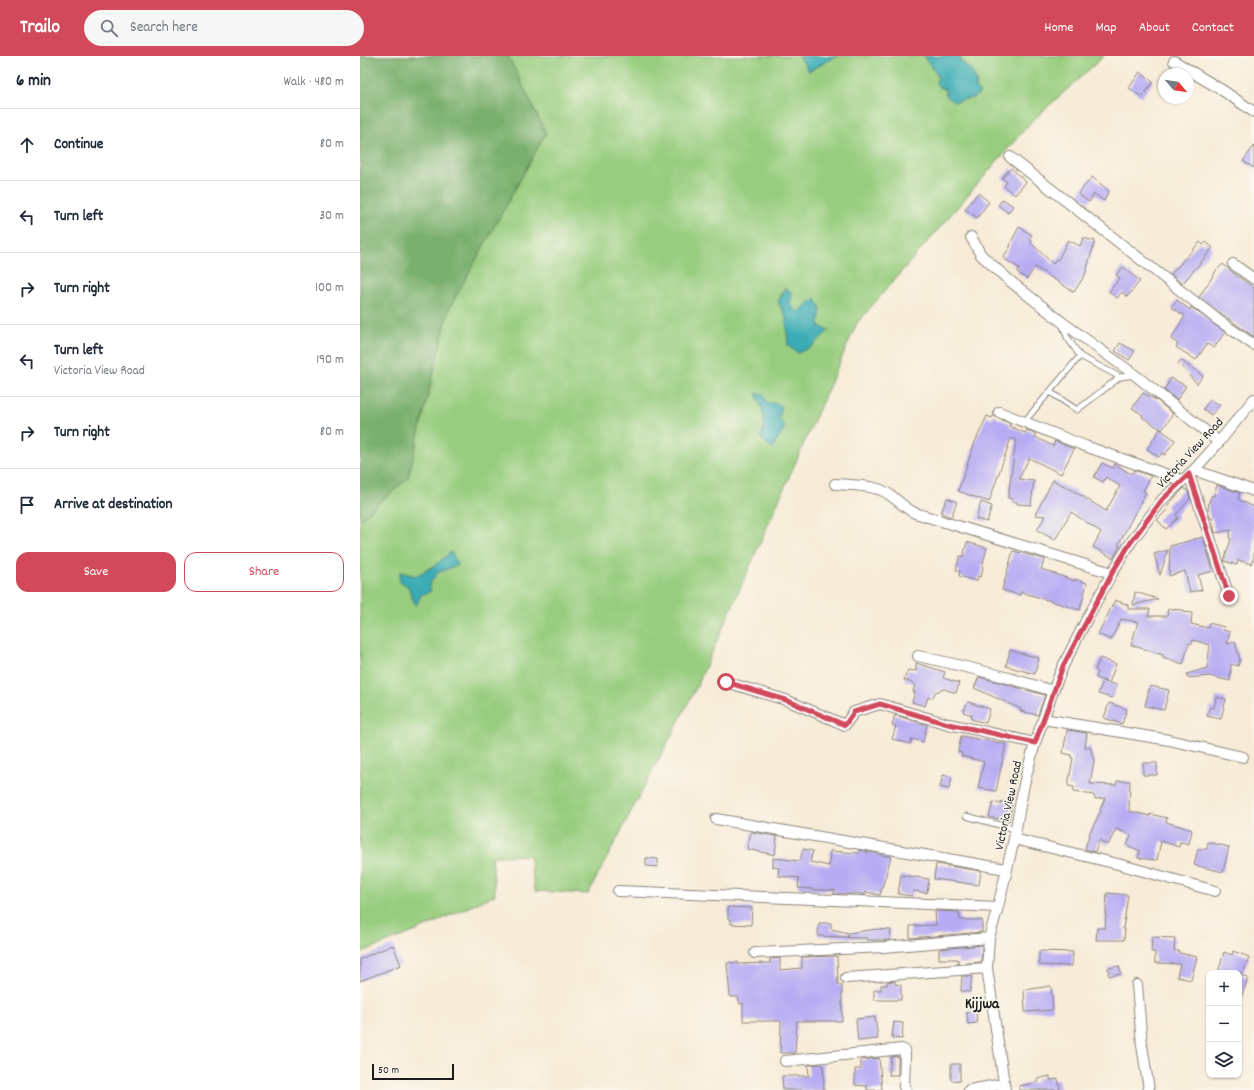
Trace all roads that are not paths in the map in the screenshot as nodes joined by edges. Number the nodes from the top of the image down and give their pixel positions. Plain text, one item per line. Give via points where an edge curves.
1 (1174, 61) dead end
2 (1254, 112) edge
3 (1010, 157) dead end
4 (971, 237) dead end
5 (1233, 264) dead end
6 (1254, 279) edge
7 (1062, 322) junction
8 (1254, 346) edge
9 (1080, 356) junction
10 (1135, 375) junction
11 (1120, 377) junction
12 (1050, 392) junction
13 (1254, 399) edge
14 (999, 412) dead end
15 (1024, 422) junction
16 (1219, 442) junction
17 (1188, 475) junction
18 (835, 484) dead end
19 (1254, 491) edge
20 (1112, 573) junction
21 (1229, 596) dead end
22 (918, 656) dead end
23 (726, 682) dead end
24 (1053, 691) junction
25 (1043, 719) junction
26 (1035, 743) junction
27 (1243, 757) dead end
28 (966, 816) dead end
29 (716, 819) dead end
30 (1015, 834) junction
31 (1006, 869) junction
32 (618, 891) dead end
33 (1215, 891) dead end
34 (998, 907) junction
35 (989, 938) junction
36 (754, 953) dead end
37 (987, 968) junction
38 (846, 978) dead end
39 (1137, 985) dead end
40 (785, 1061) dead end
41 (1004, 1087) edge
42 (906, 1090) edge
43 (969, 1090) edge
44 (1149, 1090) edge

1 - 2 street
3 - 8 street
4 - 7 street via 981,255
5 - 6 street
7 - 9 lane via 1067,337
7 - 10 street
9 - 11 lane
9 - 12 lane
10 - 11 lane
10 - 16 street
11 - 12 lane via 1077,410
12 - 15 lane
13 - 16 street, Victoria View Road
14 - 15 street
15 - 17 street via 1085,446
16 - 17 street, Victoria View Road
17 - 19 street
17 - 20 street, Victoria View Road via 1162,500
17 - 21 street
18 - 20 street via 881,490 915,512
20 - 24 street, Victoria View Road via 1063,666
22 - 24 street via 992,672
23 - 26 street via 786,700 845,725 854,712 880,704 948,724
24 - 25 street, Victoria View Road
25 - 26 street, Victoria View Road
25 - 27 street via 1163,739
26 - 30 street, Victoria View Road
28 - 30 lane
29 - 31 street
30 - 31 street, Victoria View Road
30 - 33 street
31 - 34 street, Victoria View Road
32 - 34 street
34 - 35 street, Victoria View Road
35 - 36 street via 884,947
35 - 37 street, Victoria View Road
37 - 38 street
37 - 41 street, Victoria View Road
39 - 44 street
40 - 42 street via 902,1049 905,1054
41 - 43 street

